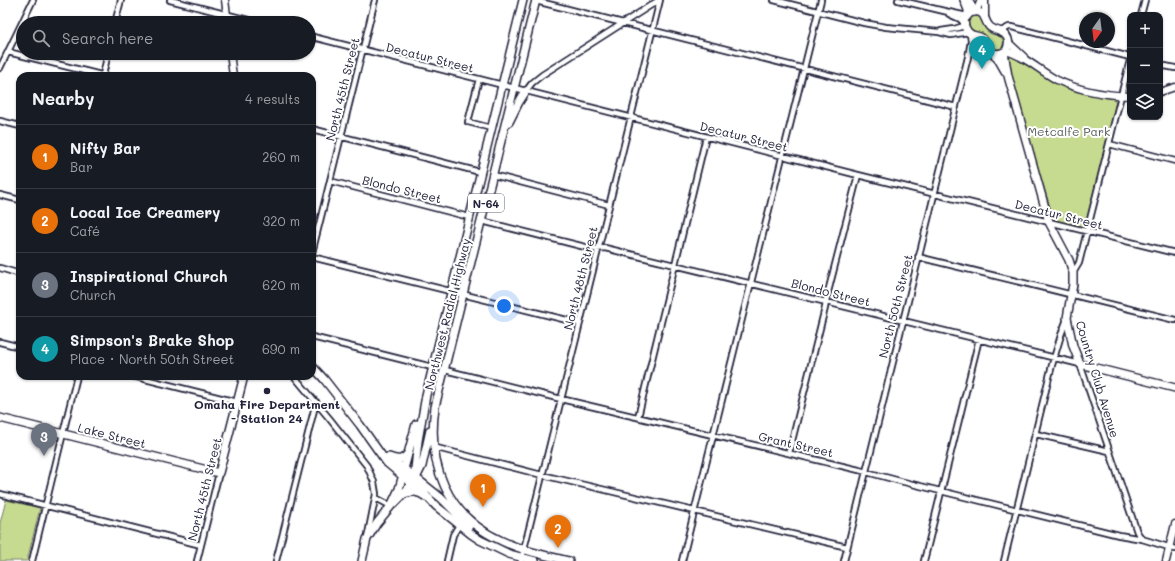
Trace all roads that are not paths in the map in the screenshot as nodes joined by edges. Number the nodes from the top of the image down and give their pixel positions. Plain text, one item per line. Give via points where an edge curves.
1 (33, 0) edge
2 (121, 0) edge
3 (170, 0) edge
4 (226, 0) edge
5 (375, 0) edge
6 (522, 0) edge
7 (660, 0) edge
8 (774, 0) edge
9 (821, 0) edge
10 (898, 0) edge
11 (964, 0) edge
12 (968, 0) edge
13 (981, 0) edge
14 (985, 0) edge
15 (1145, 0) edge
16 (536, 1) edge
17 (818, 12) junction
18 (1142, 12) edge
19 (227, 15) junction
20 (25, 16) edge
21 (117, 16) edge
22 (231, 16) edge
23 (985, 17) junction
24 (969, 21) junction
25 (622, 23) junction
26 (1017, 29) junction
27 (653, 31) junction
28 (1001, 31) junction
29 (16, 35) edge
30 (316, 38) edge
31 (1008, 41) junction
32 (985, 44) junction
33 (363, 50) junction
34 (8, 52) junction
35 (1005, 52) junction
36 (993, 53) junction
37 (16, 54) edge
38 (968, 57) junction
39 (1127, 58) edge
40 (40, 60) edge
41 (107, 60) edge
42 (231, 60) edge
43 (1032, 63) junction
44 (1163, 66) edge
45 (0, 68) edge
46 (1175, 68) edge
47 (804, 69) junction
48 (1127, 71) edge
49 (88, 72) edge
50 (105, 72) edge
51 (232, 72) edge
52 (1008, 76) junction
53 (478, 79) junction
54 (502, 85) junction
55 (1175, 87) edge
56 (514, 88) junction
57 (526, 91) junction
58 (1163, 91) edge
59 (1121, 96) junction
60 (1127, 96) edge
61 (956, 107) junction
62 (631, 118) junction
63 (0, 121) edge
64 (16, 125) edge
65 (491, 128) junction
66 (316, 130) edge
67 (341, 137) junction
68 (502, 137) junction
69 (706, 137) junction
70 (1109, 144) junction
71 (782, 156) junction
72 (1175, 161) edge
73 (480, 172) junction
74 (493, 175) junction
75 (858, 175) junction
76 (330, 181) junction
77 (934, 194) junction
78 (0, 195) edge
79 (16, 199) edge
80 (609, 205) junction
81 (469, 217) junction
82 (482, 221) junction
83 (1050, 222) junction
84 (1087, 232) junction
85 (316, 237) edge
86 (598, 248) junction
87 (1175, 254) edge
88 (918, 257) junction
89 (316, 258) edge
90 (675, 265) junction
91 (0, 268) edge
92 (16, 273) edge
93 (1073, 273) junction
94 (750, 283) junction
95 (451, 291) junction
96 (463, 294) junction
97 (1071, 294) junction
98 (826, 302) junction
99 (1067, 318) junction
100 (1175, 320) edge
101 (903, 321) junction
102 (579, 323) junction
103 (316, 338) edge
104 (979, 339) junction
105 (0, 342) edge
106 (16, 346) edge
107 (1055, 358) junction
108 (1080, 364) junction
109 (432, 367) junction
110 (316, 370) edge
111 (445, 370) junction
112 (76, 380) edge
113 (149, 380) edge
114 (243, 380) edge
115 (297, 380) edge
116 (1175, 388) edge
117 (426, 395) junction
118 (561, 399) junction
119 (237, 402) junction
120 (316, 402) junction
121 (435, 406) junction
122 (638, 417) junction
123 (0, 418) edge
124 (63, 434) junction
125 (1036, 434) junction
126 (713, 435) junction
127 (433, 447) junction
128 (377, 448) junction
129 (1109, 451) junction
130 (408, 453) junction
131 (789, 453) junction
132 (389, 457) junction
133 (404, 472) junction
134 (866, 472) junction
135 (219, 473) junction
136 (542, 474) junction
137 (415, 481) junction
138 (941, 491) junction
139 (0, 494) edge
140 (404, 494) junction
141 (426, 496) junction
142 (376, 498) junction
143 (45, 505) junction
144 (391, 506) junction
145 (1017, 509) junction
146 (694, 511) junction
147 (1175, 524) edge
148 (459, 525) junction
149 (491, 536) junction
150 (367, 539) junction
151 (1142, 539) junction
152 (201, 545) junction
153 (847, 547) junction
154 (1172, 548) edge
155 (524, 549) junction
156 (521, 559) edge
157 (32, 561) edge
158 (197, 561) edge
159 (276, 561) edge
160 (362, 561) edge
161 (447, 561) edge
162 (536, 561) edge
163 (569, 561) edge
164 (682, 561) edge
165 (844, 561) edge
166 (924, 561) edge
167 (1004, 561) edge
168 (1166, 561) edge

1 - 20 street
2 - 21 street
3 - 19 street
4 - 19 street
5 - 33 street, North 45th Street
6 - 54 main road, Northwest Radial Highway / N-64
7 - 25 street
7 - 27 street, North 48th Street
8 - 17 street
9 - 17 street
10 - 24 street
11 - 24 main road
12 - 24 main road
13 - 24 street, North 50th Street
14 - 23 street
15 - 18 street
16 - 25 street
16 - 56 main road, Northwest Radial Highway / N-64
17 - 24 street via 886,28 939,32 954,29
17 - 47 street
19 - 22 street
23 - 24 main road via 982,14
23 - 28 main road via 989,26
24 - 32 main road, Country Club Avenue
24 - 38 street, North 50th Street via 971,41
25 - 27 street
25 - 57 street via 542,74
26 - 28 street via 1009,27
26 - 31 street via 1010,32
26 - 39 street
27 - 47 street
27 - 62 street, North 48th Street
28 - 31 main road
29 - 34 street
30 - 33 street, Decatur Street
31 - 35 main road
31 - 43 street
32 - 36 main road, Country Club Avenue
32 - 38 street, North 50th Street via 976,44
33 - 53 street, Decatur Street
33 - 67 street, North 45th Street
34 - 37 street
34 - 45 street
35 - 36 main road
35 - 43 street
35 - 52 main road, Country Club Avenue
36 - 52 main road, Country Club Avenue
38 - 61 street, North 50th Street
40 - 49 street
41 - 50 street
42 - 51 street
43 - 59 street via 1070,86
44 - 46 street
47 - 61 street
47 - 71 street
48 - 59 street
52 - 83 main road, Country Club Avenue
53 - 54 street, Decatur Street
53 - 65 street via 468,122
54 - 56 street, Decatur Street
54 - 65 main road, Northwest Radial Highway / N-64
55 - 58 street
56 - 57 street, Decatur Street
56 - 68 main road, Northwest Radial Highway / N-64
57 - 62 street, Decatur Street
57 - 68 main road
59 - 60 street
59 - 70 street
61 - 77 street, North 50th Street
62 - 69 street, Decatur Street
62 - 80 street, North 48th Street
63 - 64 street
65 - 73 main road, Northwest Radial Highway / N-64
66 - 67 street
67 - 73 street
67 - 76 street, North 45th Street
68 - 74 main road, Northwest Radial Highway / N-64
69 - 71 street, Decatur Street
69 - 90 street
70 - 72 street
70 - 84 street
71 - 75 street, Decatur Street
71 - 94 street
73 - 81 main road, Northwest Radial Highway / N-64
74 - 80 street
74 - 82 main road, Northwest Radial Highway / N-64
75 - 77 street, Decatur Street
75 - 98 street
76 - 81 street, Blondo Street
76 - 85 street, North 45th Street
77 - 83 street, Decatur Street
77 - 88 street, North 50th Street
78 - 79 street
80 - 86 street, North 48th Street
81 - 95 main road, Northwest Radial Highway / N-64
82 - 86 street, Blondo Street via 593,249
82 - 96 main road, Northwest Radial Highway / N-64
83 - 84 street, Decatur Street
83 - 93 main road, Country Club Avenue
84 - 87 street, Decatur Street
84 - 93 street via 1079,263
86 - 90 street, Blondo Street
86 - 102 street, North 48th Street
88 - 97 street
88 - 101 street, North 50th Street
89 - 95 street
90 - 94 street, Blondo Street
90 - 122 street
91 - 92 street
93 - 97 main road, Country Club Avenue
94 - 98 street, Blondo Street
94 - 126 street
95 - 96 street
95 - 109 main road, Northwest Radial Highway / N-64
96 - 102 street
96 - 111 main road, Northwest Radial Highway / N-64
97 - 99 main road, Country Club Avenue
97 - 100 street
98 - 101 street, Blondo Street
98 - 131 street
99 - 107 street
99 - 108 main road, Country Club Avenue
101 - 104 street, Blondo Street
101 - 134 street, North 50th Street
102 - 118 street, North 48th Street
103 - 109 street
104 - 107 street, Blondo Street
104 - 138 street
105 - 106 street
107 - 108 street, Blondo Street
107 - 125 street
108 - 116 main road, Blondo Street
108 - 129 street, Country Club Avenue
109 - 117 main road, Northwest Radial Highway / N-64
110 - 128 main road
111 - 118 street, Grant Street
111 - 121 main road, Northwest Radial Highway / N-64
112 - 124 street
113 - 119 street
114 - 119 main road, North 45th Street
115 - 120 street
117 - 130 main road
117 - 137 main road, Northwest Radial Highway / N-64 via 415,462
118 - 122 street, Grant Street
118 - 136 street, North 48th Street
119 - 135 main road, North 45th Street
120 - 142 street via 367,466 374,482
120 - 159 street
121 - 127 main road, Northwest Radial Highway / N-64
121 - 137 main road via 422,466
122 - 126 street, Grant Street
123 - 124 main road, Lake Street
124 - 135 main road, Lake Street
124 - 143 street
125 - 129 street
125 - 145 street
126 - 131 street, Grant Street
126 - 146 street
127 - 136 street
127 - 149 main road, Northwest Radial Highway / N-64 via 440,476 455,503 467,518
128 - 132 main road
128 - 133 main road via 388,463
129 - 151 street, Country Club Avenue via 1134,526
130 - 132 main road via 402,459
130 - 133 main road
131 - 134 street, Grant Street
132 - 133 main road
133 - 137 main road
133 - 144 main road
134 - 138 street, Grant Street
134 - 153 street, North 50th Street
135 - 152 street, North 45th Street
136 - 146 street
136 - 155 street, North 48th Street
137 - 140 main road
137 - 141 main road, Northwest Radial Highway / N-64
137 - 149 main road via 441,498 471,527
138 - 145 street, Grant Street
138 - 166 street
139 - 143 street
140 - 141 main road via 415,492
140 - 144 main road
141 - 148 main road, Northwest Radial Highway / N-64
142 - 144 street
142 - 150 street
143 - 152 street
143 - 157 street
144 - 150 main road
145 - 151 street, Grant Street
145 - 167 street
146 - 153 street
146 - 164 street
147 - 154 street
148 - 156 main road, Northwest Radial Highway / N-64 via 490,546
148 - 161 street via 453,535
149 - 155 main road, Northwest Radial Highway / N-64
150 - 160 main road
151 - 154 street
152 - 158 street, North 45th Street
153 - 165 street, North 50th Street
154 - 168 street
155 - 156 street, North 48th Street
155 - 163 main road, Northwest Radial Highway / N-64
156 - 162 main road, Northwest Radial Highway / N-64

